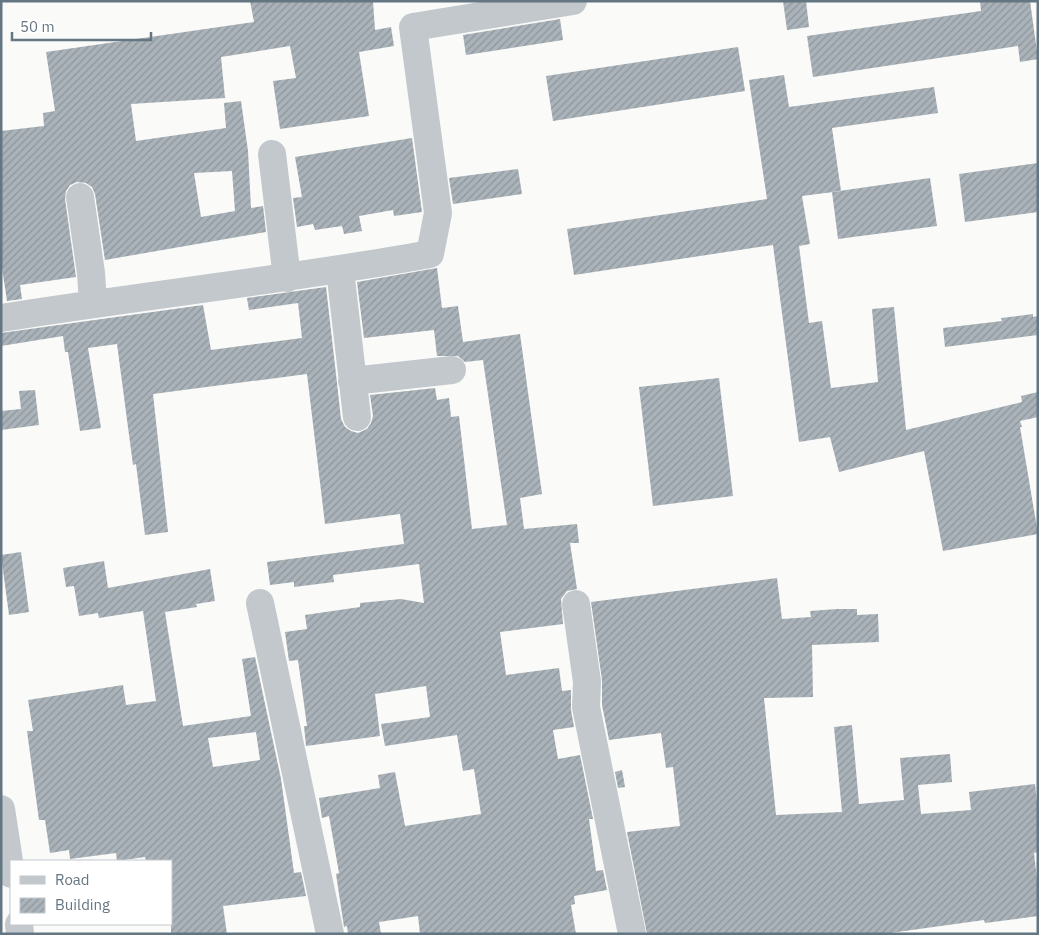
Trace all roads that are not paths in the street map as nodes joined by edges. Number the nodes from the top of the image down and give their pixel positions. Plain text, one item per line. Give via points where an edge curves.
1 (574, 1) edge
2 (272, 154) dead end
3 (80, 198) dead end
4 (340, 270) junction
5 (287, 278) junction
6 (93, 304) junction
7 (1, 318) edge
8 (452, 370) dead end
9 (352, 381) junction
10 (357, 417) dead end
11 (260, 603) dead end
12 (576, 604) dead end
13 (1, 809) edge
14 (10, 868) edge
15 (330, 934) edge
16 (632, 934) edge

1 - 4 street via 413,27 438,214 430,254
2 - 5 street
3 - 6 street
4 - 5 street
4 - 9 street
5 - 6 street
6 - 7 street
8 - 9 street
9 - 10 street
11 - 15 street
12 - 16 street via 587,682 586,707
13 - 14 street

